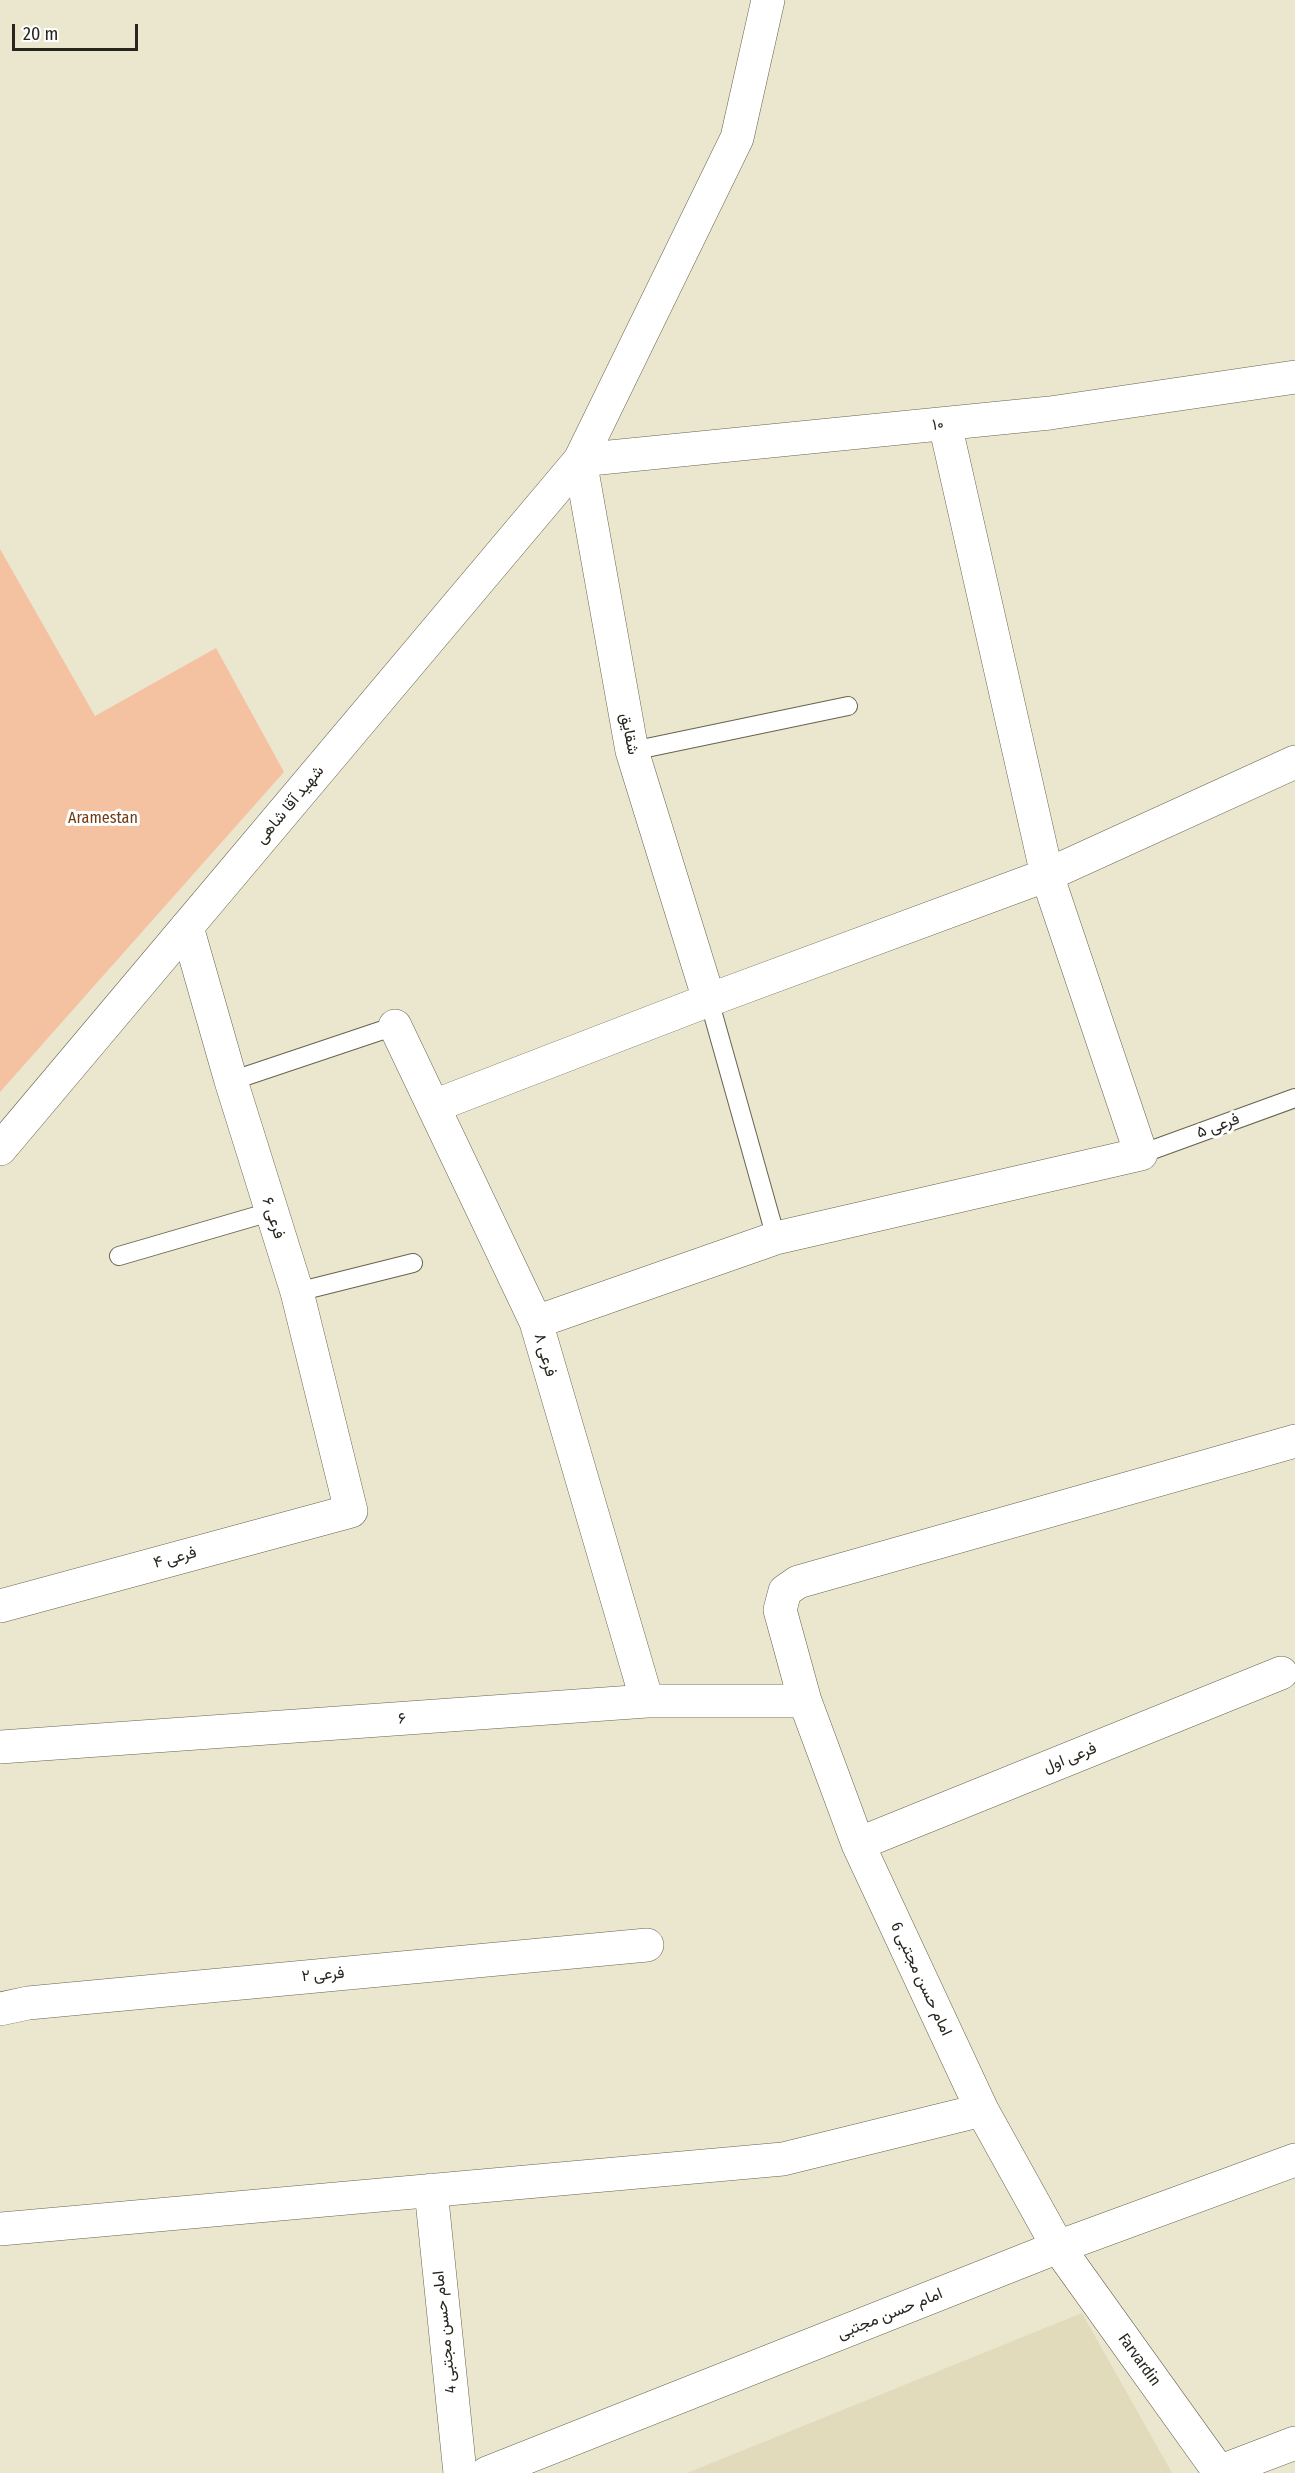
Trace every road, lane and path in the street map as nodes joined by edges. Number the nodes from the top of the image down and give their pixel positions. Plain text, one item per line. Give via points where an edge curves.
1 (768, 0) edge
2 (1295, 376) edge
3 (945, 424) junction
4 (580, 460) junction
5 (848, 706) dead end
6 (632, 752) junction
7 (1295, 762) edge
8 (1047, 876) junction
9 (187, 927) junction
10 (709, 1000) junction
11 (394, 1026) joint
12 (231, 1081) junction
13 (1295, 1098) edge
14 (434, 1106) junction
15 (0, 1149) edge
16 (1141, 1155) junction
17 (270, 1212) junction
18 (776, 1238) junction
19 (119, 1256) dead end
20 (413, 1263) dead end
21 (297, 1292) junction
22 (536, 1322) junction
23 (1295, 1441) edge
24 (351, 1511) joint
25 (0, 1606) edge
26 (1281, 1673) dead end
27 (647, 1701) junction
28 (805, 1701) junction
29 (0, 1747) edge
30 (858, 1844) junction
31 (647, 1945) dead end
32 (0, 2009) edge
33 (982, 2110) junction
34 (1295, 2160) edge
35 (431, 2190) junction
36 (0, 2229) edge
37 (1058, 2247) junction
38 (1295, 2443) edge
39 (460, 2473) edge
40 (487, 2473) edge
41 (1219, 2473) edge

1 - 4 street, شهید آقا شاهی via 737,138
2 - 3 street, ۱۰ via 1050,413
3 - 4 street, ۱۰
3 - 8 street
4 - 6 street, شقایق
4 - 9 street, شهید آقا شاهی
5 - 6 lane
6 - 10 street, شقایق
7 - 8 street
8 - 10 street
8 - 16 street
9 - 12 street, فرعی ۶
9 - 15 street, شهید آقا شاهی
10 - 14 street
10 - 18 lane
11 - 12 lane
11 - 14 street, فرعی ۸
12 - 17 street, فرعی ۶
13 - 16 lane, فرعی ۵
14 - 22 street, فرعی ۸
16 - 18 street
17 - 19 lane
17 - 21 street, فرعی ۶
18 - 22 street
20 - 21 lane
21 - 24 street, فرعی ۶
22 - 27 street, فرعی ۸
23 - 28 street, امام حسن مجتبی 6 via 798,1582 784,1591 780,1610
24 - 25 street, فرعی ۴
26 - 30 street, فرعی اول
27 - 28 street, ۶
27 - 29 street, ۶
28 - 30 street, امام حسن مجتبی 6
30 - 33 street, امام حسن مجتبی 6
31 - 32 street, فرعی ۲ via 40,2001
33 - 35 street via 783,2159
33 - 37 street, امام حسن مجتبی 6
34 - 37 street, امام حسن مجتبی
35 - 36 street
35 - 39 street, امام حسن مجتبی 4
37 - 40 street, امام حسن مجتبی
37 - 41 street, Farvardin
38 - 41 street

